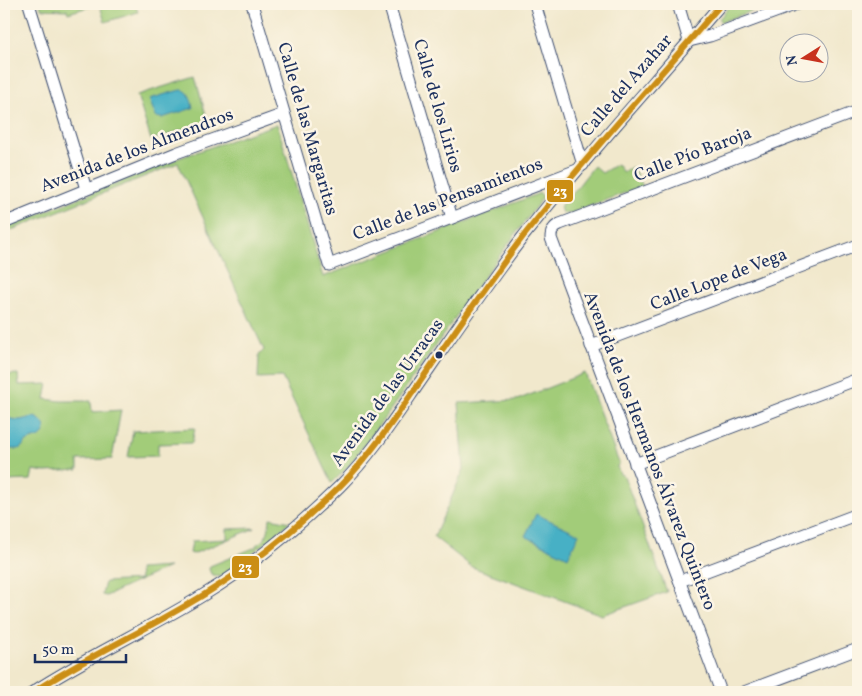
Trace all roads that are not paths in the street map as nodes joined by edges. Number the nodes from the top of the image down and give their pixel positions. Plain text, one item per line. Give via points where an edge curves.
1 (29, 4) edge
2 (252, 4) edge
3 (389, 4) edge
4 (535, 4) edge
5 (678, 4) edge
6 (721, 4) edge
7 (797, 4) edge
8 (689, 41) junction
9 (858, 111) edge
10 (284, 114) junction
11 (581, 167) junction
12 (86, 189) junction
13 (548, 207) junction
14 (452, 218) junction
15 (4, 223) edge
16 (560, 224) junction
17 (858, 246) edge
18 (329, 265) joint
19 (591, 346) junction
20 (858, 379) edge
21 (635, 464) junction
22 (858, 514) edge
23 (680, 581) junction
24 (858, 649) edge
25 (33, 692) edge
26 (721, 692) edge
27 (744, 692) edge

1 - 12 street
2 - 10 street, Calle de las Margaritas
3 - 14 street, Calle de los Lirios
4 - 11 street
5 - 8 street
6 - 8 street, Calle del Azahar
7 - 8 street
8 - 11 street, Calle del Azahar
9 - 16 street, Calle Pío Baroja
10 - 12 street, Avenida de los Almendros
10 - 18 street, Calle de las Margaritas
11 - 13 street, Avenida de las Urracas
11 - 14 street, Calle de las Pensamientos
12 - 15 street, Avenida de los Almendros
13 - 16 street
13 - 25 street, Avenida de las Urracas via 522,238 389,426 340,486 265,552 212,590
14 - 18 street, Calle de las Pensamientos
16 - 19 street, Avenida de los Hermanos Álvarez Quintero via 553,229 551,238
17 - 19 street, Calle Lope de Vega
19 - 21 street, Avenida de los Hermanos Álvarez Quintero
20 - 21 street
21 - 23 street, Avenida de los Hermanos Álvarez Quintero
22 - 23 street
23 - 26 street, Avenida de los Hermanos Álvarez Quintero
24 - 27 street

